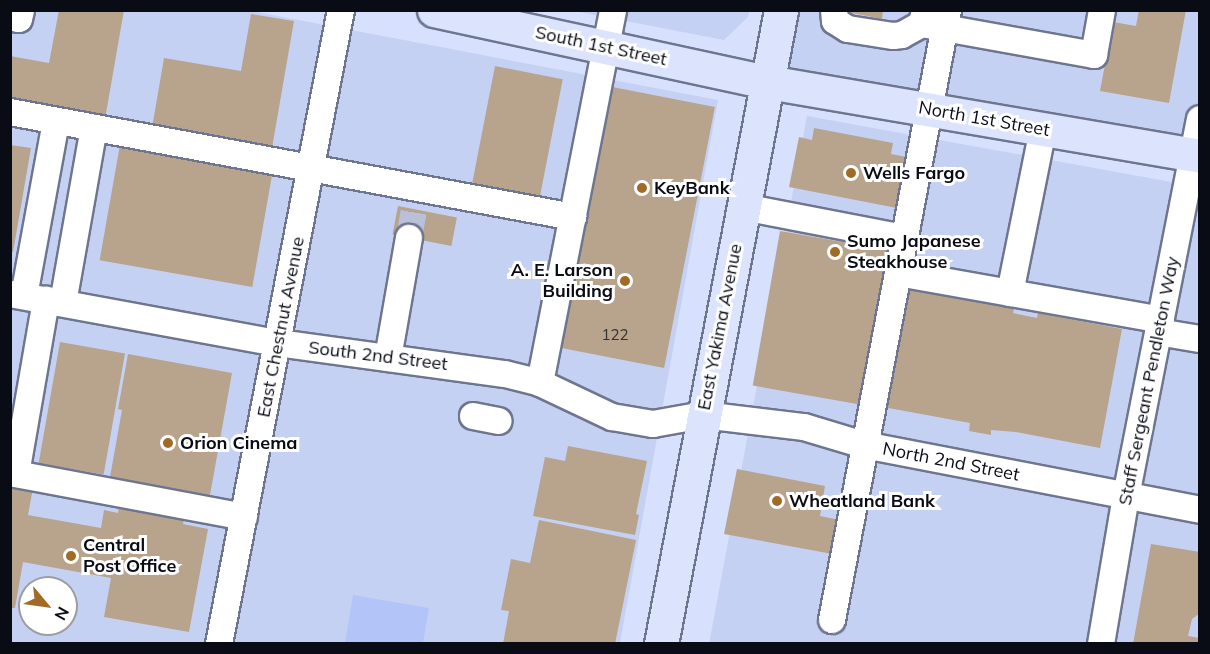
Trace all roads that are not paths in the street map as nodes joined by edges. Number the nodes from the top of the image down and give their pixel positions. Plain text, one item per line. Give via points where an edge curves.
1 (21, 10) edge
2 (341, 10) edge
3 (434, 10) edge
4 (613, 10) edge
5 (781, 10) edge
6 (834, 10) edge
7 (1102, 10) edge
8 (10, 17) edge
9 (935, 18) edge
10 (606, 47) junction
11 (768, 82) junction
12 (930, 110) junction
13 (10, 112) edge
14 (1200, 119) edge
15 (56, 121) junction
16 (94, 128) junction
17 (1043, 129) junction
18 (1196, 155) edge
19 (310, 169) junction
20 (743, 207) junction
21 (573, 217) junction
22 (410, 238) tunnel mouth
23 (904, 238) junction
24 (898, 273) junction
25 (1010, 293) junction
26 (36, 298) edge
27 (1159, 326) junction
28 (1200, 339) edge
29 (278, 343) junction
30 (388, 358) junction
31 (540, 383) junction
32 (703, 415) junction
33 (473, 416) dead end
34 (499, 422) dead end
35 (864, 445) junction
36 (13, 473) edge
37 (1126, 496) junction
38 (1200, 510) edge
39 (244, 517) junction
40 (832, 620) dead end
41 (219, 644) edge
42 (661, 644) edge
43 (1101, 644) edge

1 - 8 street via 20,19
2 - 19 street, East Chestnut Avenue
3 - 10 main road, South 1st Street
4 - 10 street
5 - 11 main road, East Yakima Avenue
6 - 9 street via 835,21 848,29 893,36
7 - 9 street via 1094,55
9 - 12 street
10 - 11 main road, South 1st Street
10 - 21 street
11 - 12 main road, North 1st Street
11 - 20 main road, East Yakima Avenue
12 - 17 main road, North 1st Street
12 - 23 street
13 - 15 street
14 - 18 street, Staff Sergeant Pendleton Way
15 - 16 street
15 - 26 street
16 - 19 street
16 - 26 street
17 - 18 main road, North 1st Street
17 - 25 street
18 - 27 street, Staff Sergeant Pendleton Way
19 - 21 street via 417,199
19 - 29 street, East Chestnut Avenue
20 - 23 street
20 - 32 main road, East Yakima Avenue
21 - 31 street
22 - 30 street
23 - 24 street
24 - 25 street
24 - 35 street
25 - 27 street
26 - 29 street, South 2nd Street
26 - 36 street
27 - 28 street
27 - 37 street, Staff Sergeant Pendleton Way
29 - 30 street, South 2nd Street
29 - 39 street, East Chestnut Avenue
30 - 31 street, South 2nd Street via 505,374
31 - 32 street, South 2nd Street via 612,417 652,424
32 - 35 street, North 2nd Street via 804,427
32 - 42 main road, East Yakima Avenue
33 - 34 street
35 - 37 street, North 2nd Street
35 - 40 street
36 - 39 street
37 - 38 street, North 2nd Street
37 - 43 street, Staff Sergeant Pendleton Way
39 - 41 street, East Chestnut Avenue

